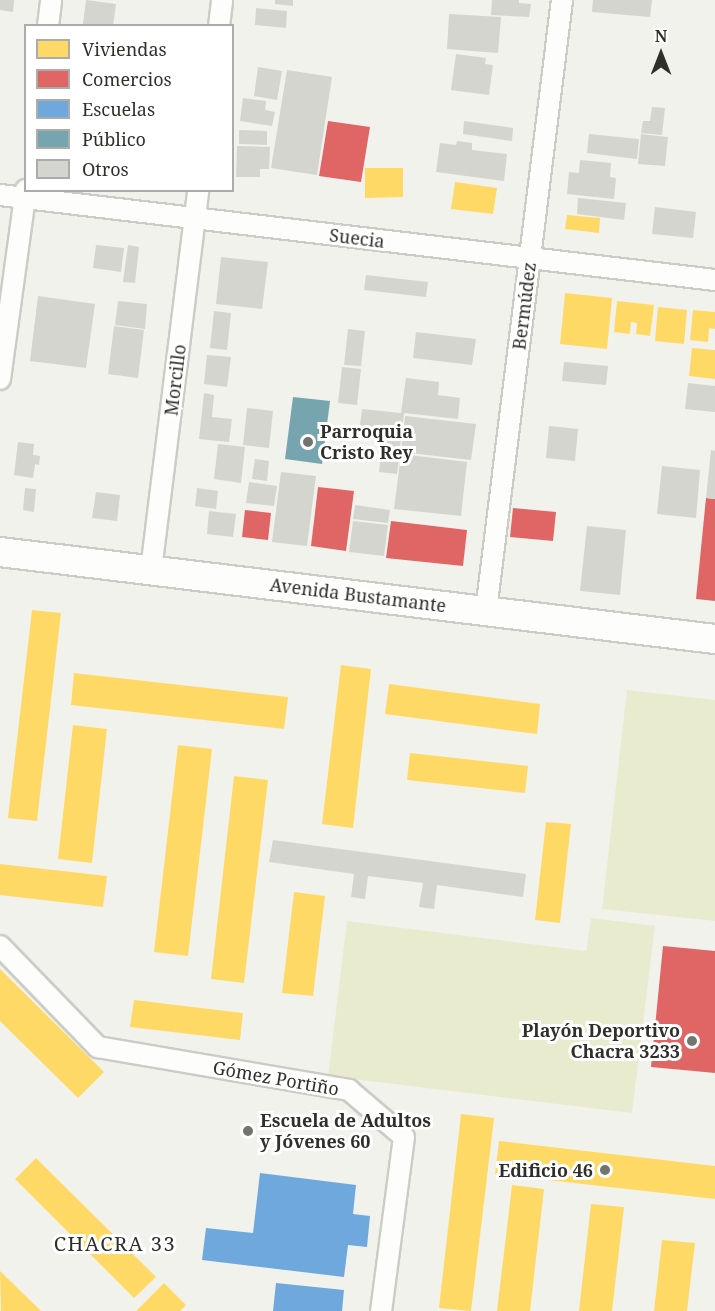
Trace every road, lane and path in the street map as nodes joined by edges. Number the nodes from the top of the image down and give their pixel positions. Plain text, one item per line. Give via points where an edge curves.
1 (51, 0) edge
2 (222, 0) edge
3 (562, 0) edge
4 (48, 24) edge
5 (219, 24) edge
6 (198, 192) edge
7 (25, 194) edge
8 (0, 195) edge
9 (195, 218) junction
10 (530, 258) junction
11 (715, 280) edge
12 (0, 379) edge
13 (0, 552) edge
14 (151, 570) junction
15 (486, 611) junction
16 (715, 639) edge
17 (0, 946) edge
18 (381, 1311) edge

1 - 4 street
2 - 5 street
3 - 10 street, Bermúdez
6 - 9 street, Morcillo
7 - 8 street, Suecia
7 - 9 street, Suecia
7 - 12 street
9 - 10 street, Suecia
9 - 14 street, Morcillo
10 - 11 street, Suecia
10 - 15 street, Bermúdez
13 - 14 main road, Avenida Bustamante
14 - 15 main road, Avenida Bustamante
15 - 16 main road, Avenida Bustamante
17 - 18 street, Gómez Portiño via 98,1047 349,1090 404,1137

